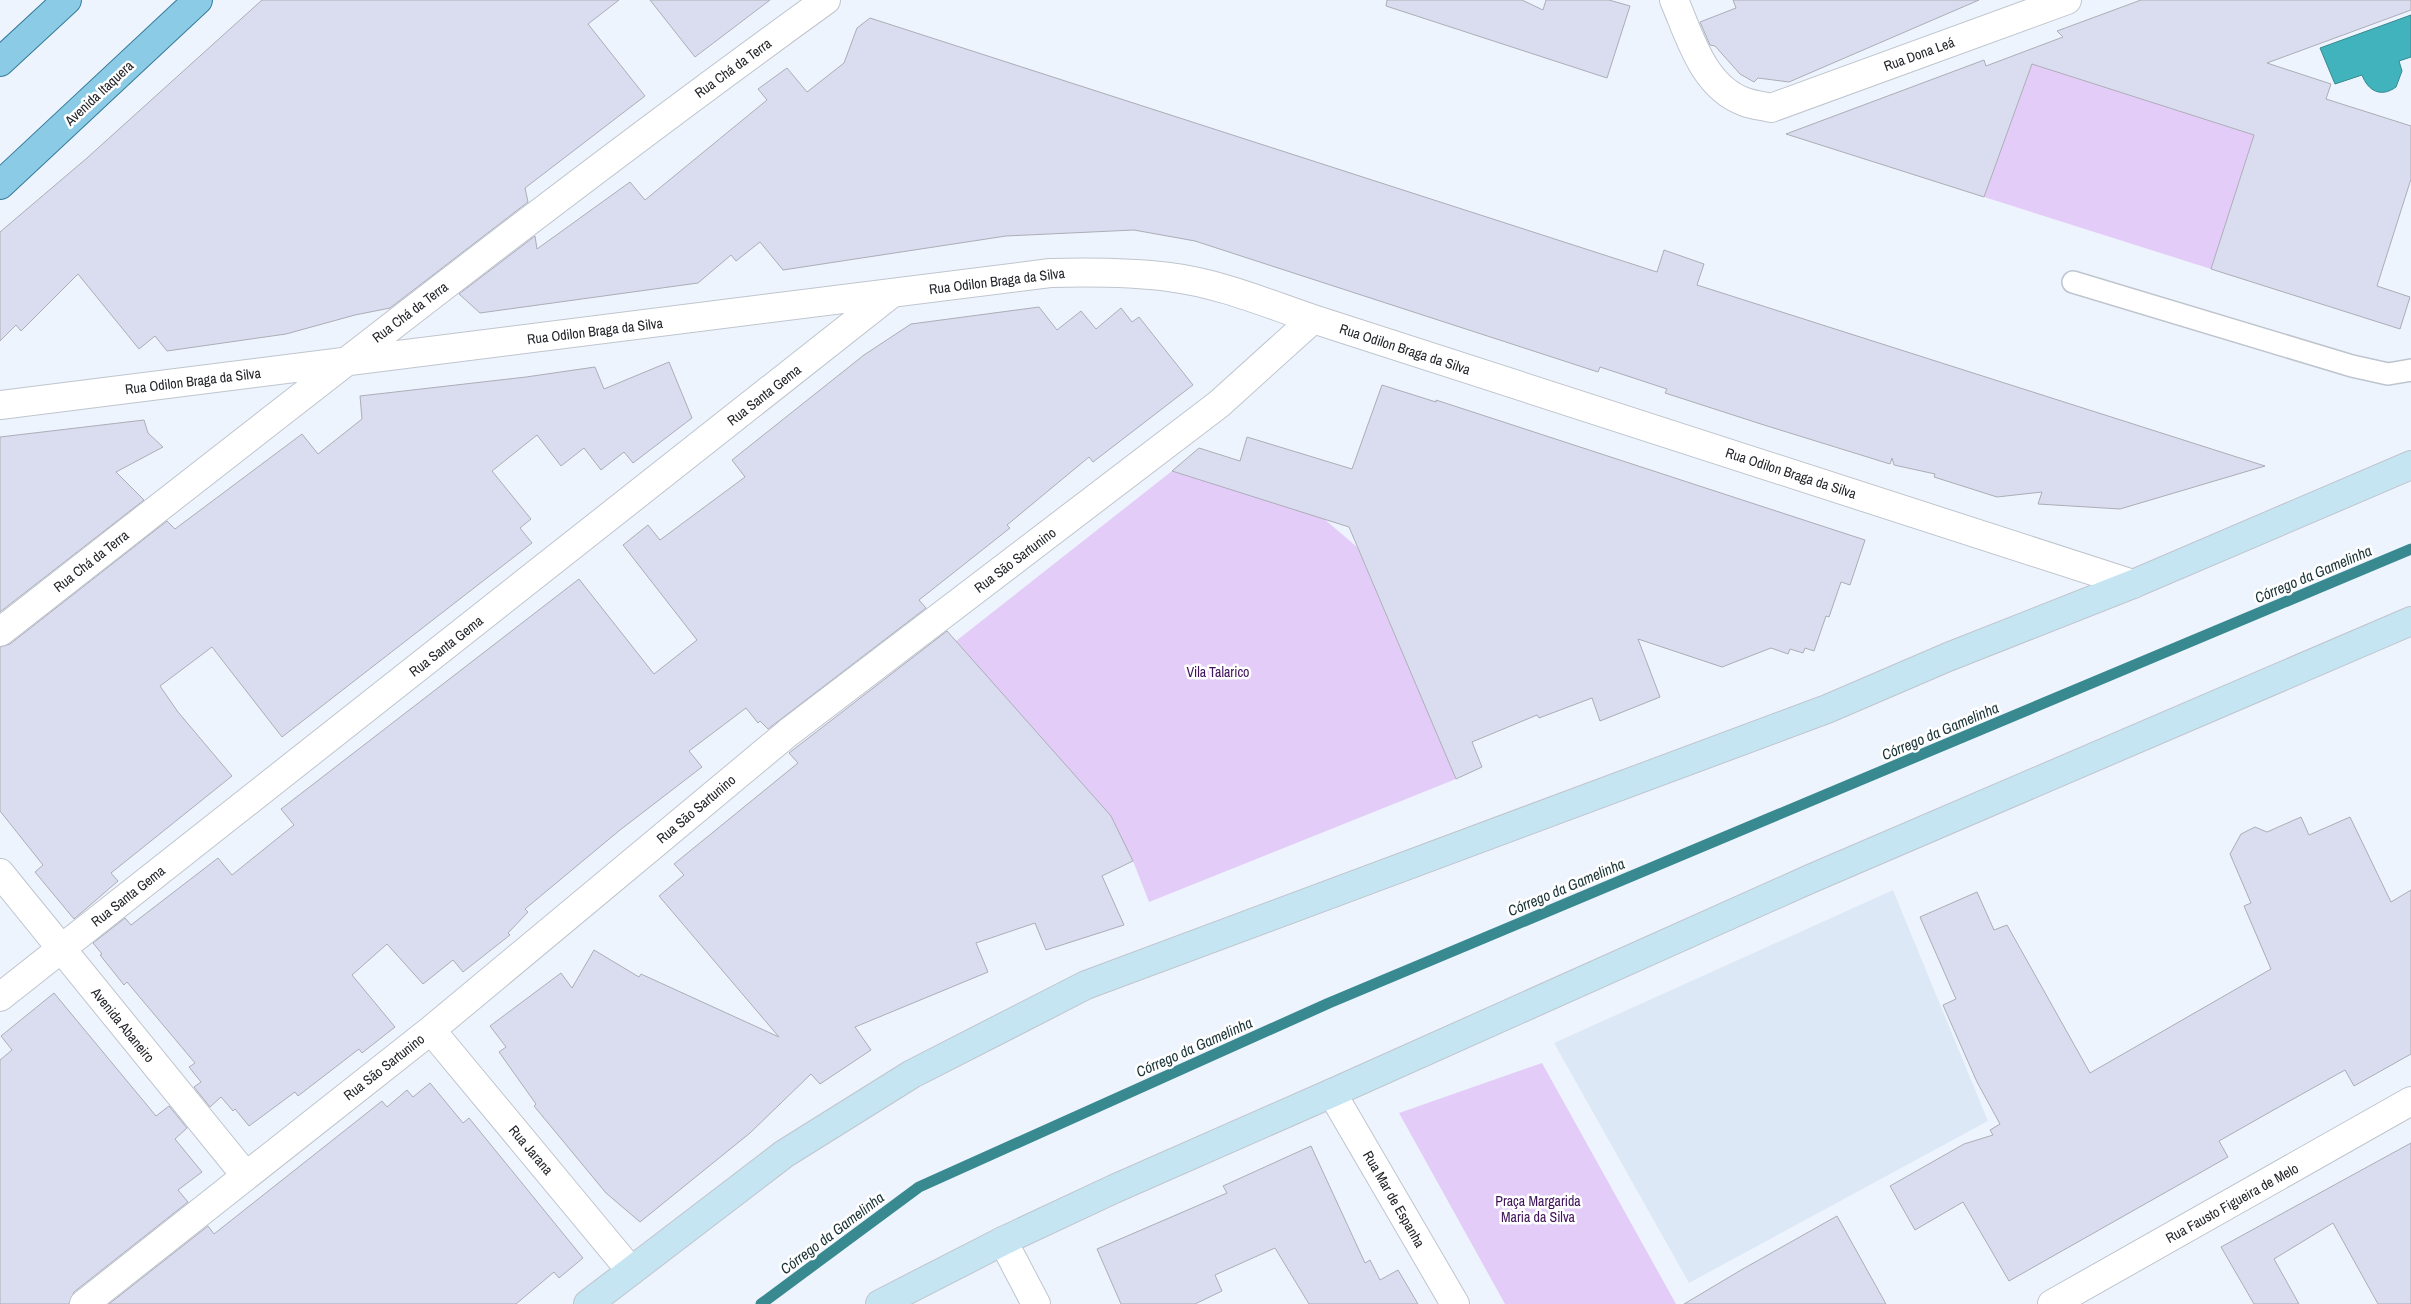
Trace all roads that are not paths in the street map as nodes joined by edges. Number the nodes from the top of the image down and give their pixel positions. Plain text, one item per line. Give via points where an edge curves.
1 (67, 0) edge
2 (198, 0) edge
3 (826, 0) edge
4 (1674, 0) edge
5 (2054, 2) edge
6 (0, 62) edge
7 (0, 185) edge
8 (2073, 282) dead end
9 (892, 294) junction
10 (1312, 319) junction
11 (346, 362) junction
12 (2411, 370) edge
13 (0, 405) edge
14 (2411, 465) edge
15 (2133, 584) junction
16 (2411, 621) edge
17 (0, 632) edge
18 (0, 873) edge
19 (61, 949) junction
20 (0, 998) edge
21 (431, 1030) junction
22 (1332, 1093) junction
23 (2411, 1101) edge
24 (246, 1176) junction
25 (1002, 1241) junction
26 (631, 1271) junction
27 (84, 1304) edge
28 (588, 1304) edge
29 (880, 1304) edge
30 (1036, 1304) edge
31 (1455, 1304) edge
32 (2052, 1304) edge

1 - 6 main road
2 - 7 main road, Avenida Itaquera
3 - 11 street, Rua Chá da Terra via 684,103
4 - 5 street, Rua Dona Leá via 1704,69 1722,90 1744,102 1771,108
8 - 12 lane via 2352,366 2388,374
9 - 10 street, Rua Odilon Braga da Silva via 1050,273 1109,272 1171,277 1235,292
9 - 11 street, Rua Odilon Braga da Silva
9 - 19 street, Rua Santa Gema
10 - 15 street, Rua Odilon Braga da Silva
10 - 21 street, Rua São Sartunino via 1219,404 789,732
11 - 13 street, Rua Odilon Braga da Silva
11 - 17 street, Rua Chá da Terra
14 - 15 main road
15 - 26 main road via 1948,657 1827,710 1086,985 912,1074 792,1149
16 - 22 main road via 1810,878
18 - 19 street, Avenida Abaneiro
19 - 20 street, Rua Santa Gema
19 - 24 street, Avenida Abaneiro
21 - 24 street, Rua São Sartunino
21 - 26 street, Rua Jarana
22 - 25 main road
22 - 31 street, Rua Mar de Espanha
23 - 32 street, Rua Fausto Figueira de Melo
24 - 27 street, Rua São Sartunino
25 - 29 main road
25 - 30 street
26 - 28 main road

